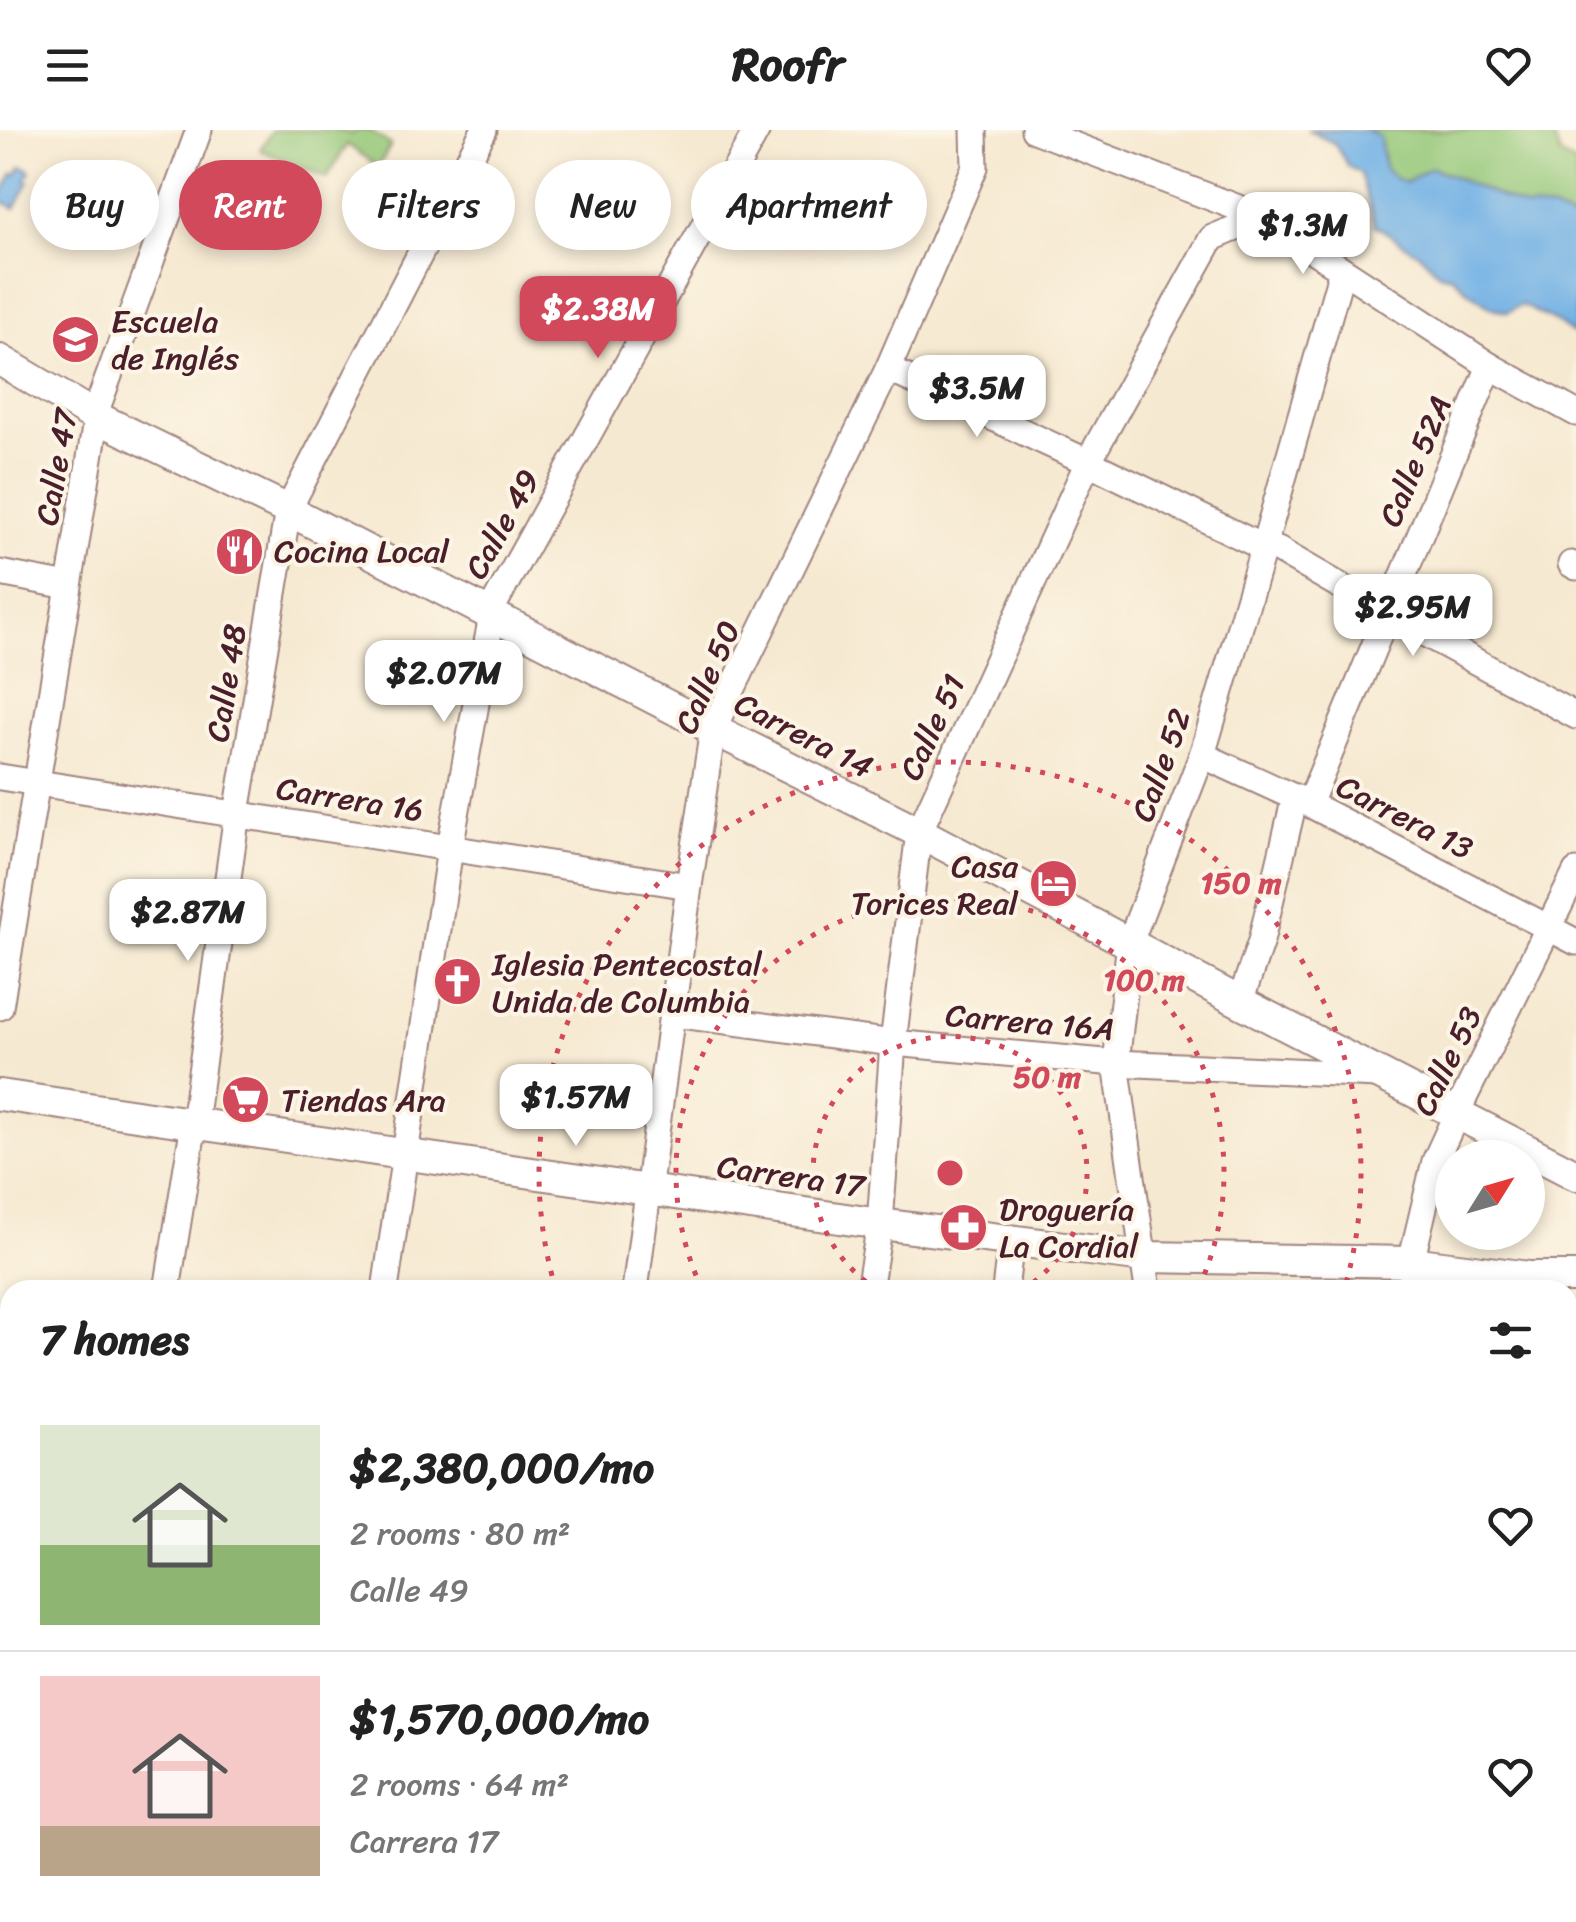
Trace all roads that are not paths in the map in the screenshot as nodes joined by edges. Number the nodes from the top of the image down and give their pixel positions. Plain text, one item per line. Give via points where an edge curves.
1 (199, 130) edge
2 (484, 130) edge
3 (757, 130) edge
4 (974, 130) edge
5 (1034, 130) edge
6 (1196, 190) junction
7 (1262, 217) junction
8 (1212, 238) junction
9 (1342, 270) junction
10 (0, 360) edge
11 (1490, 366) junction
12 (888, 369) junction
13 (1576, 413) edge
14 (96, 417) junction
15 (1088, 462) junction
16 (288, 510) junction
17 (0, 573) edge
18 (68, 586) junction
19 (1387, 613) junction
20 (492, 615) junction
21 (1576, 716) edge
22 (713, 729) junction
23 (1202, 755) junction
24 (0, 777) edge
25 (36, 782) junction
26 (1302, 800) junction
27 (237, 813) junction
28 (919, 832) junction
29 (450, 848) junction
30 (1576, 872) edge
31 (689, 886) junction
32 (1549, 928) junction
33 (1130, 942) junction
34 (1576, 942) edge
35 (1240, 1002) junction
36 (0, 1007) edge
37 (673, 1014) junction
38 (892, 1043) junction
39 (1116, 1062) junction
40 (1384, 1076) junction
41 (0, 1095) edge
42 (1456, 1114) junction
43 (194, 1123) junction
44 (405, 1153) junction
45 (1576, 1175) edge
46 (649, 1190) junction
47 (880, 1224) junction
48 (1011, 1240) junction
49 (1144, 1257) junction
50 (1411, 1276) edge
51 (1576, 1278) edge
52 (169, 1280) edge
53 (386, 1280) edge
54 (636, 1280) edge
55 (871, 1280) edge
56 (1006, 1280) edge
57 (1147, 1280) edge

1 - 14 street, Calle 47
2 - 16 street, Calle 48
3 - 20 street, Calle 49
4 - 12 street, Calle 50 via 975,167
5 - 6 street
6 - 7 street
6 - 8 street
7 - 8 street
7 - 9 street
8 - 15 street, Calle 51
9 - 11 street
9 - 23 street, Calle 52
10 - 14 main road, Carrera 14
11 - 13 street
11 - 19 street, Calle 52A
12 - 15 street
12 - 22 street, Calle 50
14 - 16 main road, Carrera 14
14 - 18 street, Calle 47
15 - 19 street via 1266,546
15 - 28 street, Calle 51
16 - 20 main road, Carrera 14
16 - 27 street, Calle 48
17 - 18 street
18 - 25 street, Calle 47
19 - 21 street
19 - 26 street, Calle 52A
20 - 22 main road, Carrera 14
20 - 29 street, Calle 49
22 - 28 main road, Carrera 14
22 - 31 street, Calle 50
23 - 26 street, Carrera 13
23 - 33 street, Calle 52
24 - 25 street, Carrera 16
25 - 27 street, Carrera 16
25 - 36 street, Calle 47
26 - 32 street, Carrera 13
26 - 35 street, Calle 52A
27 - 29 street, Carrera 16
27 - 43 street, Calle 48
28 - 33 main road, Carrera 14
28 - 38 street, Calle 51
29 - 31 street, Carrera 16
29 - 44 street, Calle 49
30 - 32 street, Calle 53
31 - 37 street, Calle 50
32 - 34 street, Carrera 13
32 - 42 street, Calle 53
33 - 35 main road, Carrera 14
33 - 39 street, Calle 52
35 - 40 main road, Carrera 14
37 - 38 street, Carrera 16A
37 - 46 street, Calle 50
38 - 39 street, Carrera 16A
38 - 47 street, Calle 51
39 - 40 street, Carrera 16A
39 - 49 street, Calle 52
40 - 42 main road, Carrera 14
41 - 43 main road, Carrera 17
42 - 45 main road, Carrera 14
42 - 50 street, Calle 53 via 1435,1161
43 - 44 main road, Carrera 17
43 - 52 street, Calle 48
44 - 46 main road, Carrera 17
44 - 53 street, Calle 49
46 - 47 main road, Carrera 17
46 - 54 street, Calle 50
47 - 48 main road, Carrera 17
47 - 55 street, Calle 51
48 - 49 main road, Carrera 17
48 - 56 street
49 - 50 main road, Carrera 17
49 - 57 street, Calle 52
50 - 51 main road, Carrera 17

